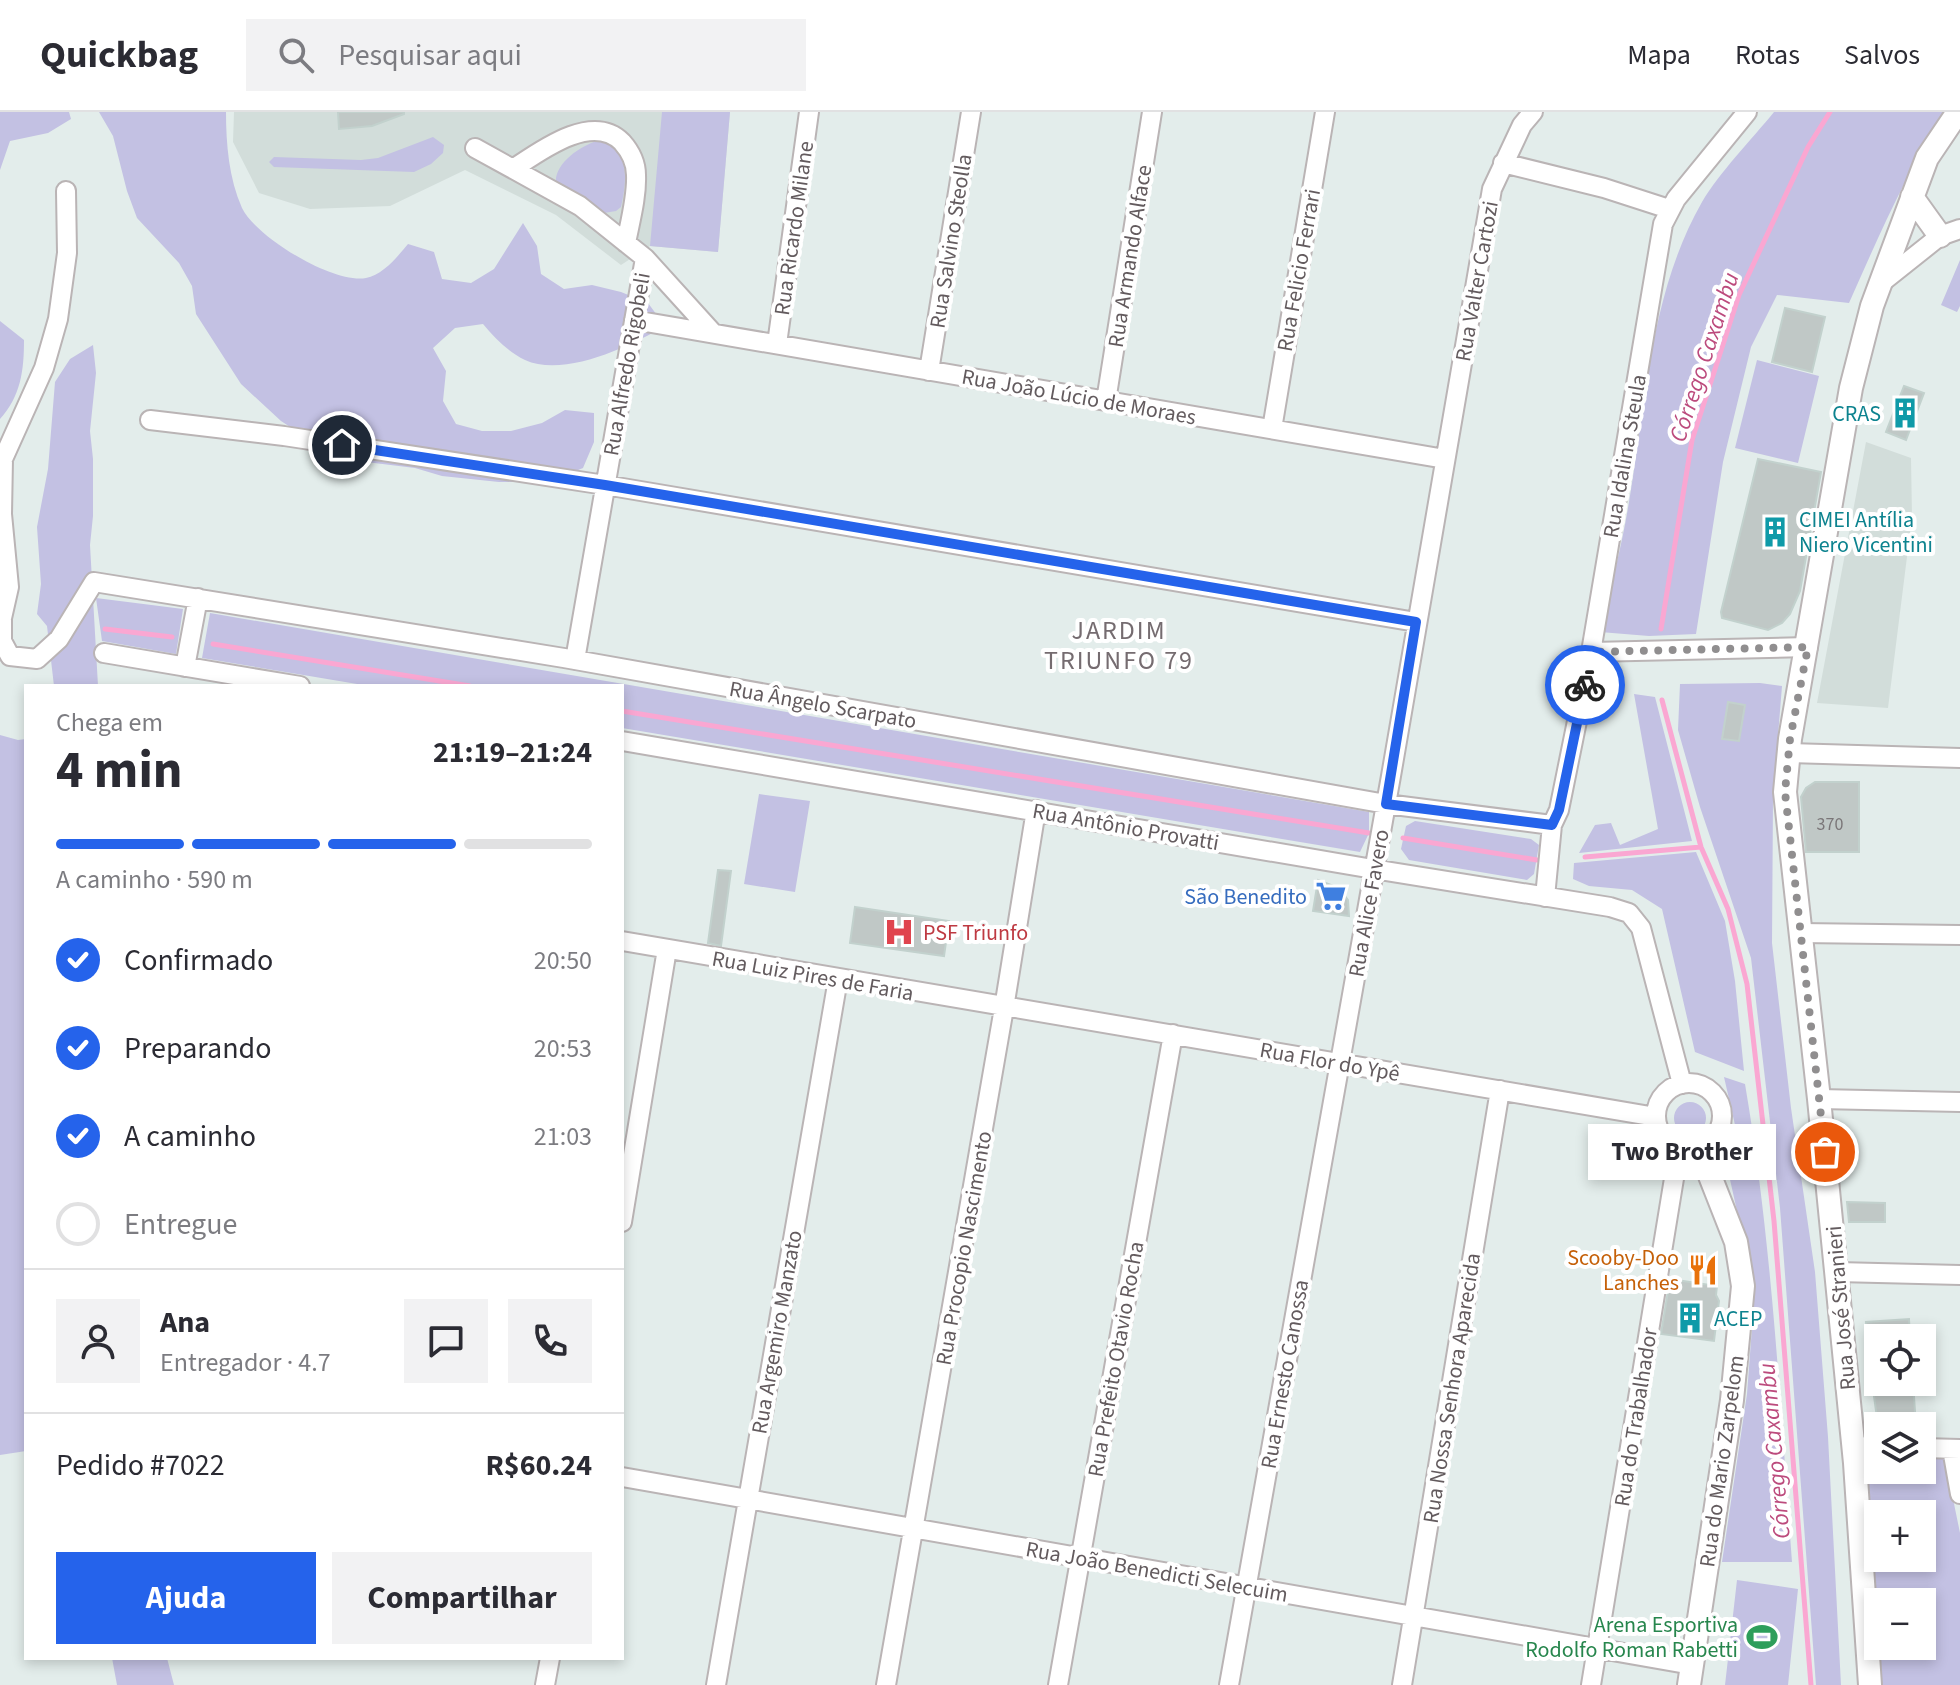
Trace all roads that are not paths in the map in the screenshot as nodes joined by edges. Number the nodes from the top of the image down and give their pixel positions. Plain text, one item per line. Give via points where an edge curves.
1 (809, 112) edge
2 (971, 112) edge
3 (1152, 112) edge
4 (1325, 112) edge
5 (1533, 112) edge
6 (1747, 112) edge
7 (1958, 112) edge
8 (475, 148) dead end
9 (1503, 163) junction
10 (513, 169) junction
11 (66, 191) dead end
12 (1912, 197) junction
13 (1669, 209) junction
14 (1950, 232) edge
15 (626, 243) junction
16 (645, 258) junction
17 (1881, 283) junction
18 (634, 320) junction
19 (713, 333) junction
20 (777, 344) junction
21 (929, 371) junction
22 (1106, 401) junction
23 (150, 420) dead end
24 (1272, 429) junction
25 (1445, 459) junction
26 (605, 485) junction
27 (198, 598) junction
28 (1416, 622) junction
29 (1808, 647) junction
30 (1591, 652) junction
31 (104, 653) dead end
32 (575, 660) junction
33 (185, 667) junction
34 (288, 684) edge
35 (624, 741) edge
36 (1789, 753) junction
37 (1960, 758) edge
38 (1386, 804) junction
39 (1036, 810) junction
40 (1552, 825) junction
41 (1373, 869) junction
42 (1545, 897) junction
43 (1800, 933) junction
44 (1960, 935) edge
45 (624, 941) edge
46 (667, 949) junction
47 (838, 979) junction
48 (1004, 1008) junction
49 (1173, 1034) junction
50 (1339, 1063) junction
51 (1682, 1084) junction
52 (1500, 1090) junction
53 (1819, 1099) junction
54 (1960, 1102) edge
55 (1656, 1117) junction
56 (630, 1127) edge
57 (1689, 1148) junction
58 (624, 1198) edge
59 (1837, 1272) junction
60 (1960, 1275) edge
61 (1852, 1446) junction
62 (1864, 1446) edge
63 (1936, 1448) edge
64 (1956, 1449) edge
65 (624, 1477) edge
66 (1960, 1494) edge
67 (747, 1500) junction
68 (915, 1528) junction
69 (1079, 1557) junction
70 (1247, 1587) junction
71 (1413, 1616) junction
72 (1598, 1649) junction
73 (550, 1660) edge
74 (1690, 1675) edge
75 (545, 1685) edge
76 (716, 1685) edge
77 (886, 1685) edge
78 (1058, 1685) edge
79 (1229, 1685) edge
80 (1402, 1685) edge
81 (1591, 1685) edge
82 (1870, 1685) edge

1 - 20 street, Rua Ricardo Milane
2 - 21 street, Rua Salvino Steolla
3 - 22 street, Rua Armando Alface
4 - 24 street, Rua Felicio Ferrari
5 - 9 street, Rua Valter Cartozi
6 - 13 street, Rua Idalina Steula
7 - 12 street, Rua José Stranieri via 1927,158
8 - 10 street
9 - 13 street
9 - 25 street, Rua Valter Cartozi via 1492,189
10 - 15 street via 580,206
10 - 15 street via 578,130 594,127 619,138 632,155 636,175
11 - 27 street, Rua Ângelo Scarpato via 67,253 58,319 44,368 3,459 9,587 2,641 10,656 37,659 59,639 94,582
12 - 14 street
12 - 17 street, Rua José Stranieri
13 - 30 street, Rua Idalina Steula
14 - 17 street
15 - 16 street
16 - 18 street, Rua Alfredo Rigobeli
16 - 19 street
17 - 29 street, Rua José Stranieri via 1851,388
18 - 19 street, Rua João Lúcio de Moraes
18 - 26 street, Rua Alfredo Rigobeli
19 - 20 street, Rua João Lúcio de Moraes
20 - 21 street, Rua João Lúcio de Moraes
21 - 22 street, Rua João Lúcio de Moraes
22 - 24 street, Rua João Lúcio de Moraes
23 - 26 street
24 - 25 street, Rua João Lúcio de Moraes
25 - 28 street, Rua Alice Favero
26 - 28 street
26 - 32 street, Rua Alfredo Rigobeli
27 - 32 street, Rua Ângelo Scarpato
27 - 33 street
28 - 38 street, Rua Alice Favero
29 - 30 street
29 - 36 street, Rua José Stranieri
30 - 40 street, Rua Idalina Steula
31 - 33 street
32 - 38 street, Rua Ângelo Scarpato
33 - 34 street
35 - 39 street, Rua Antônio Provatti
36 - 37 street
36 - 43 street, Rua José Stranieri via 1785,792
38 - 40 street, Rua Ângelo Scarpato
38 - 41 street, Rua Alice Favero
39 - 41 street, Rua Antônio Provatti
39 - 48 street, Rua Procopio Nascimento
40 - 42 street, Rua Idalina Steula
41 - 42 street, Rua Antônio Provatti
41 - 50 street, Rua Alice Favero
42 - 51 street, Rua Antônio Provatti via 1629,913 1641,928
43 - 44 street
43 - 53 street, Rua José Stranieri
45 - 46 street, Rua Luiz Pires de Faria
46 - 47 street, Rua Luiz Pires de Faria
46 - 56 street
47 - 48 street, Rua Luiz Pires de Faria
47 - 67 street, Rua Argemiro Manzato
48 - 49 street, Rua Flor do Ypê
48 - 68 street, Rua Procopio Nascimento
49 - 50 street, Rua Flor do Ypê
49 - 69 street, Rua Prefeito Otavio Rocha
50 - 52 street, Rua Flor do Ypê
50 - 70 street, Rua Ernesto Canossa
51 - 55 street via 1660,1100
51 - 57 street via 1702,1085 1722,1108 1716,1137
52 - 55 street, Rua Flor do Ypê
52 - 71 street, Rua Nossa Senhora Aparecida
53 - 54 street
53 - 59 street, Rua José Stranieri
55 - 57 street via 1662,1136
56 - 58 street
57 - 72 street, Rua do Trabalhador
57 - 74 street, Rua do Mario Zarpelom via 1736,1242 1743,1286 1732,1400
59 - 60 street
59 - 61 street, Rua José Stranieri
61 - 62 street
61 - 82 street, Rua José Stranieri
63 - 64 street
64 - 66 street
65 - 67 street, Rua João Benedicti Selecuim
67 - 68 street, Rua João Benedicti Selecuim
67 - 76 street, Rua Argemiro Manzato
68 - 69 street, Rua João Benedicti Selecuim
68 - 77 street, Rua Procopio Nascimento
69 - 70 street, Rua João Benedicti Selecuim
69 - 78 street, Rua Prefeito Otavio Rocha
70 - 71 street, Rua João Benedicti Selecuim
70 - 79 street, Rua Ernesto Canossa
71 - 72 street, Rua João Benedicti Selecuim
71 - 80 street, Rua Nossa Senhora Aparecida
72 - 74 street, Rua João Benedicti Selecuim
72 - 81 street, Rua do Trabalhador
73 - 75 street

